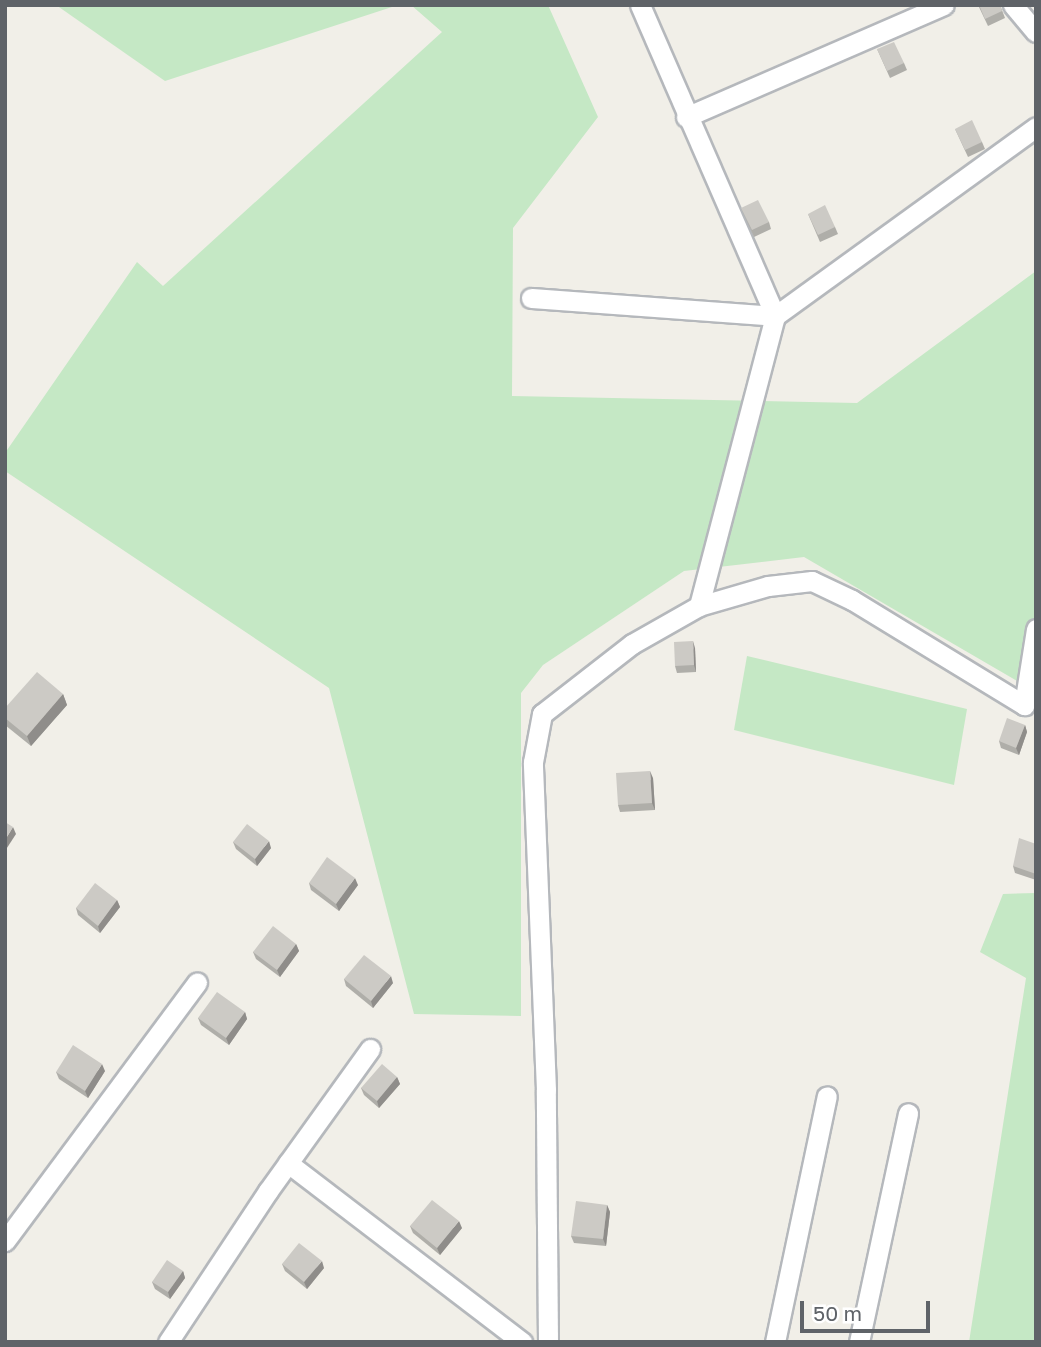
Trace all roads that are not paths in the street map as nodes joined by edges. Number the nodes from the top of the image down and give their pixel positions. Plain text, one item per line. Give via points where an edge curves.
1 (640, 5) edge
2 (944, 5) edge
3 (1013, 5) edge
4 (1036, 32) edge
5 (686, 117) junction
6 (1036, 127) edge
7 (531, 298) dead end
8 (775, 316) junction
9 (699, 606) junction
10 (1036, 629) edge
11 (1030, 710) edge
12 (197, 982) dead end
13 (370, 1049) dead end
14 (827, 1096) dead end
15 (908, 1113) dead end
16 (289, 1163) junction
17 (5, 1241) edge
18 (168, 1342) edge
19 (522, 1342) edge
20 (548, 1342) edge
21 (775, 1342) edge
22 (859, 1342) edge

1 - 5 street
2 - 5 street
3 - 4 street
5 - 8 street
6 - 8 street
7 - 8 street
8 - 9 street
9 - 11 street via 768,586 812,581 852,600
9 - 20 street via 632,644 542,714 537,738 533,762 546,1090
10 - 11 street
12 - 17 street
13 - 16 street
14 - 21 street
15 - 22 street
16 - 18 street
16 - 19 street

